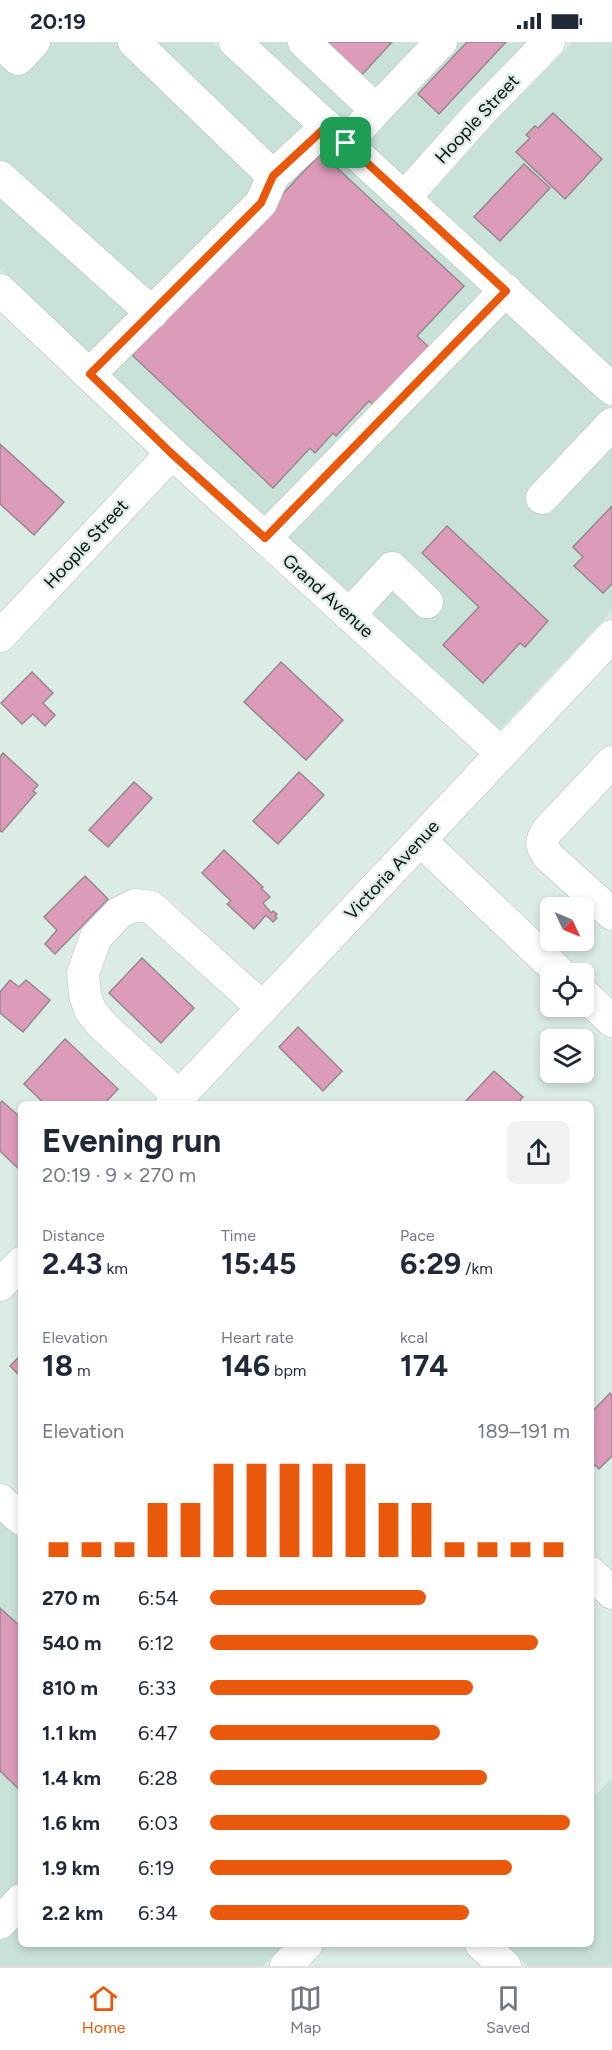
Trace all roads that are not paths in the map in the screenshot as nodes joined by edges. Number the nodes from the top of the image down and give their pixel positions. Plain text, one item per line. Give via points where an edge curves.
1 (134, 42) edge
2 (235, 42) edge
3 (304, 42) edge
4 (441, 42) edge
5 (549, 42) edge
6 (376, 110) junction
7 (337, 134) junction
8 (273, 176) junction
9 (0, 177) edge
10 (405, 197) junction
11 (0, 290) edge
12 (506, 291) junction
13 (152, 313) junction
14 (90, 374) junction
15 (612, 389) edge
16 (612, 424) edge
17 (171, 453) junction
18 (542, 498) dead end
19 (265, 538) junction
20 (427, 602) dead end
21 (349, 615) junction
22 (0, 636) edge
23 (612, 636) edge
24 (501, 753) junction
25 (612, 762) edge
26 (421, 841) junction
27 (606, 898) edge
28 (549, 963) edge
29 (594, 1004) edge
30 (263, 1008) junction
31 (612, 1021) edge
32 (176, 1100) edge
33 (18, 1266) edge
34 (0, 1285) edge
35 (0, 1500) edge
36 (18, 1516) edge
37 (594, 1576) edge
38 (612, 1593) edge
39 (18, 1903) edge
40 (0, 1923) edge
41 (304, 1947) edge
42 (484, 1947) edge
43 (286, 1966) edge
44 (505, 1966) edge

1 - 8 street
2 - 7 street
3 - 6 street
4 - 6 street
5 - 10 street, Hoople Street
6 - 7 street
7 - 8 street
7 - 10 street
8 - 13 street via 261,203
9 - 13 street
10 - 12 street
11 - 14 street, Grand Avenue
12 - 15 street
12 - 19 street
13 - 14 street
14 - 17 street, Grand Avenue
16 - 18 street
17 - 19 street, Grand Avenue
17 - 22 street, Hoople Street
19 - 21 street, Grand Avenue
20 - 21 street via 392,568
21 - 24 street, Grand Avenue
23 - 24 street, Victoria Avenue
24 - 26 street, Victoria Avenue
25 - 27 street via 541,840 548,856
26 - 28 street
26 - 30 street, Victoria Avenue
29 - 31 street
30 - 32 street, Victoria Avenue
30 - 32 street via 151,907 135,904 96,937 83,973 90,1010
33 - 34 street
35 - 36 street
37 - 38 street
39 - 40 street
41 - 43 street
42 - 44 street

